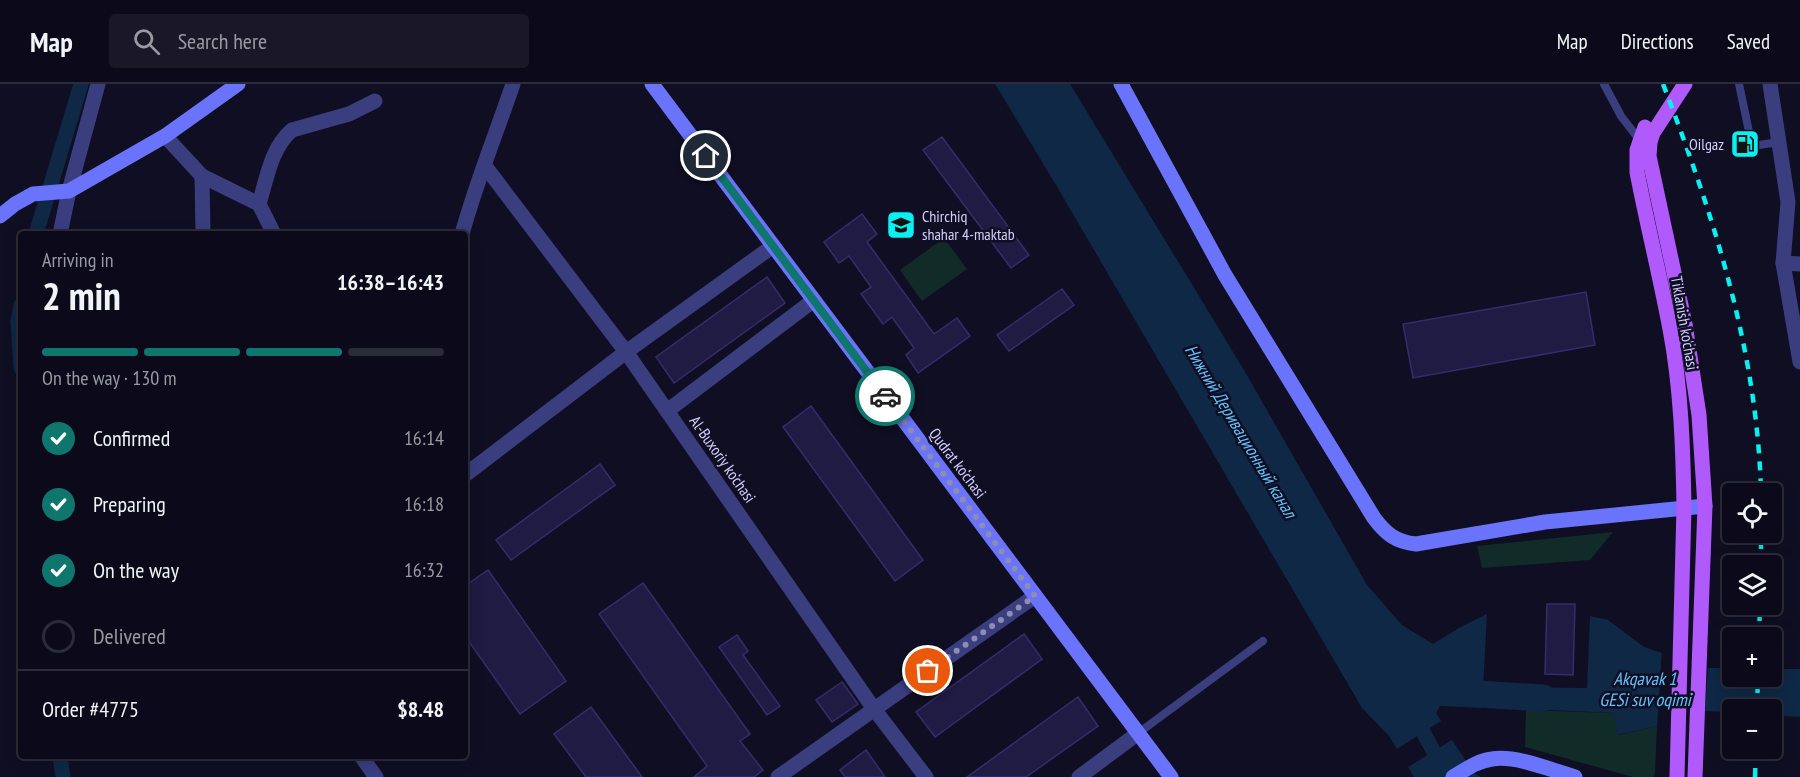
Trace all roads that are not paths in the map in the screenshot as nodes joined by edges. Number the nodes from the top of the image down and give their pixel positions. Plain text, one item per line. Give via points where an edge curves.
1 (98, 84) edge
2 (513, 84) edge
3 (652, 84) edge
4 (1121, 84) edge
5 (1604, 84) edge
6 (1673, 84) edge
7 (1685, 84) edge
8 (1739, 84) edge
9 (1770, 84) edge
10 (235, 85) edge
11 (375, 101) dead end
12 (165, 136) junction
13 (1779, 142) junction
14 (1644, 146) junction
15 (484, 166) junction
16 (202, 176) junction
17 (66, 191) junction
18 (259, 204) junction
19 (0, 216) edge
20 (60, 231) edge
21 (203, 231) edge
22 (272, 231) edge
23 (463, 231) edge
24 (773, 246) junction
25 (1783, 263) junction
26 (1800, 264) edge
27 (814, 300) junction
28 (626, 352) junction
29 (1800, 362) edge
30 (667, 411) junction
31 (468, 473) edge
32 (1705, 506) junction
33 (1684, 507) junction
34 (1035, 596) junction
35 (1263, 641) dead end
36 (874, 709) junction
37 (1137, 735) junction
38 (363, 759) edge
39 (1677, 776) edge
40 (1695, 776) edge
41 (376, 777) edge
42 (778, 777) edge
43 (926, 777) edge
44 (1079, 777) edge
45 (1171, 777) edge
46 (1453, 777) edge
47 (1575, 777) edge

1 - 17 street
2 - 15 street
3 - 24 street, Qudrat ko‘chasi
4 - 33 street via 1225,275 1374,518 1390,537 1416,544 1545,522
5 - 14 lane via 1621,116
6 - 14 main road, Tiklanish ko'chasi via 1649,120
7 - 14 main road
8 - 13 lane via 1752,146
9 - 13 street
10 - 12 street
11 - 18 street via 349,114 292,130 285,136 275,152
12 - 16 street
12 - 17 street
13 - 25 street via 1788,202
14 - 32 main road via 1694,370
14 - 33 main road, Tiklanish ko'chasi via 1636,172 1673,351
15 - 23 street
15 - 28 street, Al-Buxoriy ko‘chasi
16 - 18 street
16 - 21 street
17 - 19 street via 33,194
17 - 20 street
18 - 22 street
24 - 27 street, Qudrat ko‘chasi
24 - 28 street
25 - 26 street
25 - 29 street
27 - 30 street
27 - 34 street, Qudrat ko‘chasi
28 - 30 street, Al-Buxoriy ko‘chasi
28 - 31 street
30 - 36 street, Al-Buxoriy ko‘chasi
32 - 33 street
32 - 40 main road
33 - 39 main road, Tiklanish ko'chasi
34 - 36 street
34 - 37 street, Qudrat ko‘chasi
35 - 37 lane
36 - 42 street
36 - 43 street, Al-Buxoriy ko‘chasi
37 - 44 street
37 - 45 street, Qudrat ko‘chasi
38 - 41 street
46 - 47 street via 1492,759

